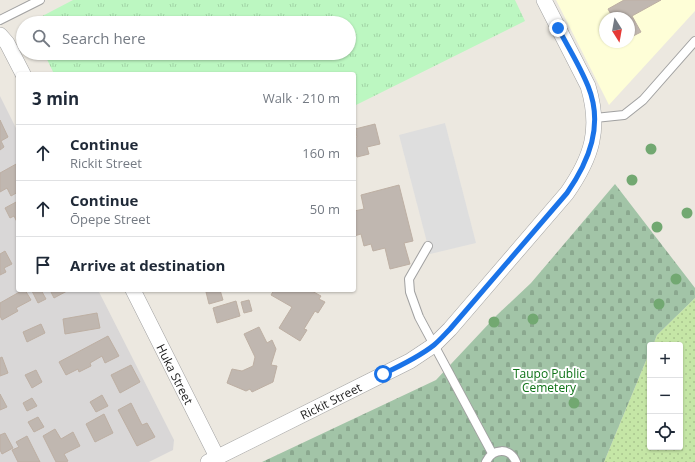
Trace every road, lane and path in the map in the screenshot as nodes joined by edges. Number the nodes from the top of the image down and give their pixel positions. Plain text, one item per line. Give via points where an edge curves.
1 (40, 0) edge
2 (544, 0) edge
3 (0, 20) edge
4 (0, 35) edge
5 (695, 41) edge
6 (16, 60) edge
7 (16, 60) edge
8 (22, 72) edge
9 (595, 118) junction
10 (428, 246) dead end
11 (134, 292) edge
12 (434, 345) junction
13 (492, 453) junction
14 (213, 460) edge
15 (486, 462) edge
16 (516, 462) edge

1 - 3 lane
2 - 9 street, Rickit Street via 588,86
4 - 7 street via 7,42
5 - 9 lane via 643,100 624,115
6 - 8 street
9 - 12 street, Rickit Street via 593,140 580,175
10 - 12 lane via 409,279 410,292 419,317
11 - 14 street, Huka Street
12 - 13 lane
12 - 14 street, Rickit Street via 410,361
13 - 15 lane
13 - 16 lane via 506,451

